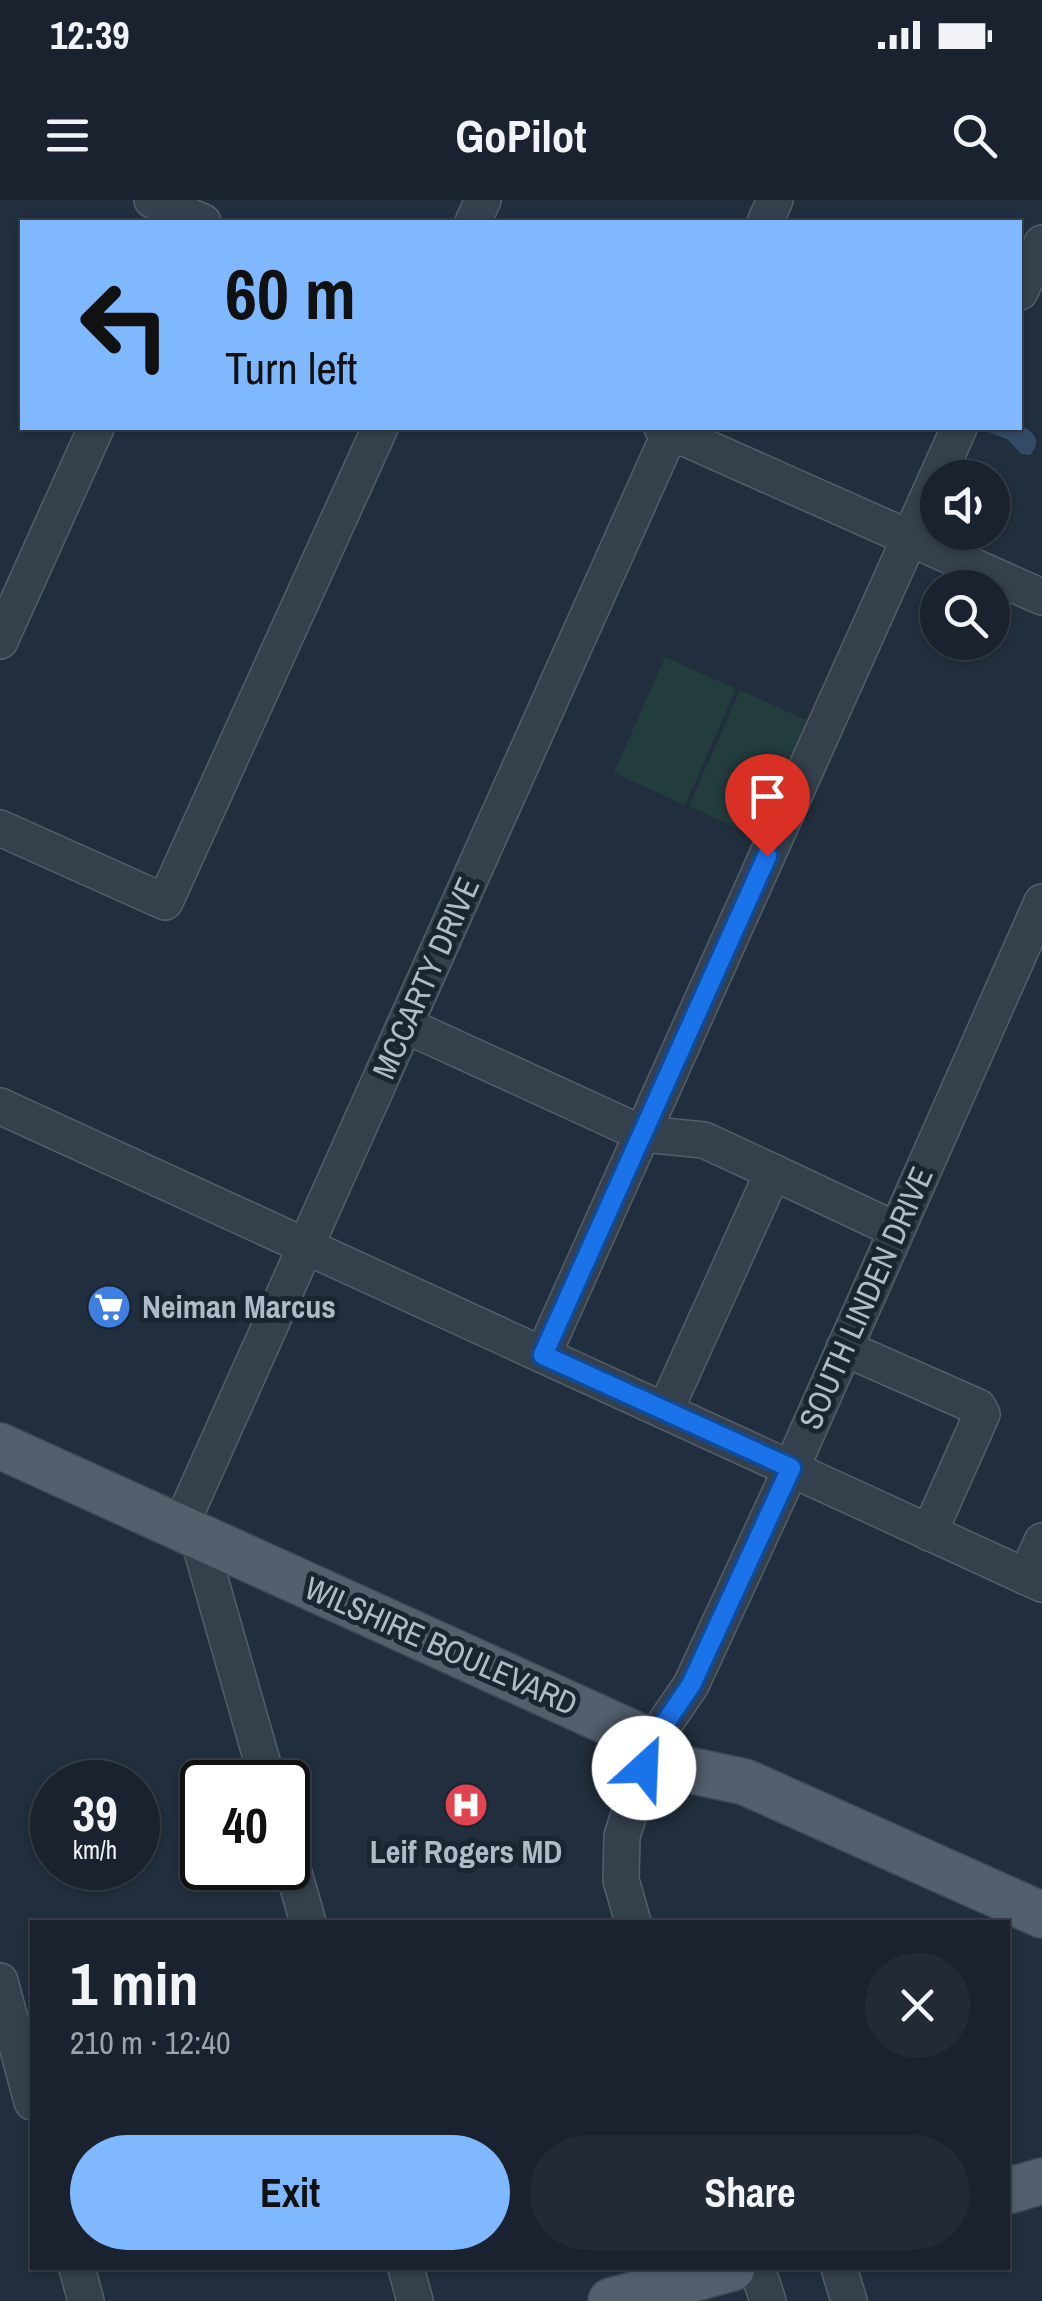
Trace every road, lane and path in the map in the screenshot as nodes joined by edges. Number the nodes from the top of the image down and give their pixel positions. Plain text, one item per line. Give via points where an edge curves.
1 (152, 200) edge
2 (195, 216) edge
3 (1042, 243) edge
4 (1022, 288) edge
5 (95, 430) edge
6 (379, 430) edge
7 (668, 430) edge
8 (670, 430) edge
9 (958, 430) edge
10 (910, 538) junction
11 (1042, 597) edge
12 (0, 641) edge
13 (0, 828) edge
14 (1042, 902) edge
15 (405, 1024) junction
16 (0, 1106) edge
17 (643, 1134) junction
18 (773, 1172) junction
19 (896, 1230) junction
20 (306, 1246) junction
21 (844, 1348) junction
22 (543, 1355) junction
23 (665, 1412) junction
24 (0, 1446) edge
25 (791, 1468) junction
26 (189, 1533) junction
27 (929, 1533) junction
28 (1042, 1541) edge
29 (1034, 1581) edge
30 (652, 1742) junction
31 (261, 1760) edge
32 (299, 1890) edge
33 (1042, 1916) edge
34 (307, 1920) edge
35 (632, 1920) edge
36 (0, 1980) edge
37 (30, 2094) edge
38 (1042, 2181) edge
39 (1010, 2190) edge
40 (78, 2270) edge
41 (407, 2270) edge
42 (725, 2270) edge
43 (733, 2270) edge
44 (758, 2270) edge
45 (840, 2270) edge
46 (86, 2301) edge
47 (415, 2301) edge
48 (611, 2301) edge
49 (745, 2301) edge
50 (768, 2301) edge
51 (849, 2301) edge

1 - 2 street
3 - 4 street
5 - 12 street
6 - 13 street via 165,902
7 - 15 street, MCCARTY DRIVE
8 - 10 street
9 - 10 street
10 - 11 street
10 - 17 street
14 - 19 street, SOUTH LINDEN DRIVE
15 - 17 street
15 - 20 street, MCCARTY DRIVE
16 - 20 street
17 - 18 street via 704,1140
17 - 22 street
18 - 19 street
18 - 23 street
19 - 21 street, SOUTH LINDEN DRIVE
20 - 22 street
20 - 26 street, MCCARTY DRIVE
21 - 25 street, SOUTH LINDEN DRIVE
21 - 27 street via 982,1414
22 - 23 street
23 - 25 street
24 - 26 main road, WILSHIRE BOULEVARD
25 - 27 street
25 - 30 street, SOUTH LINDEN DRIVE via 691,1685
26 - 30 main road, WILSHIRE BOULEVARD
26 - 31 street
27 - 29 street
28 - 29 street
30 - 33 main road, WILSHIRE BOULEVARD via 670,1766 745,1782
30 - 35 street, SOUTH LINDEN DRIVE via 622,1836 621,1880
32 - 34 street
36 - 37 street
38 - 39 main road
40 - 46 street
41 - 47 street
42 - 48 main road
43 - 49 street
44 - 50 street
45 - 51 street

